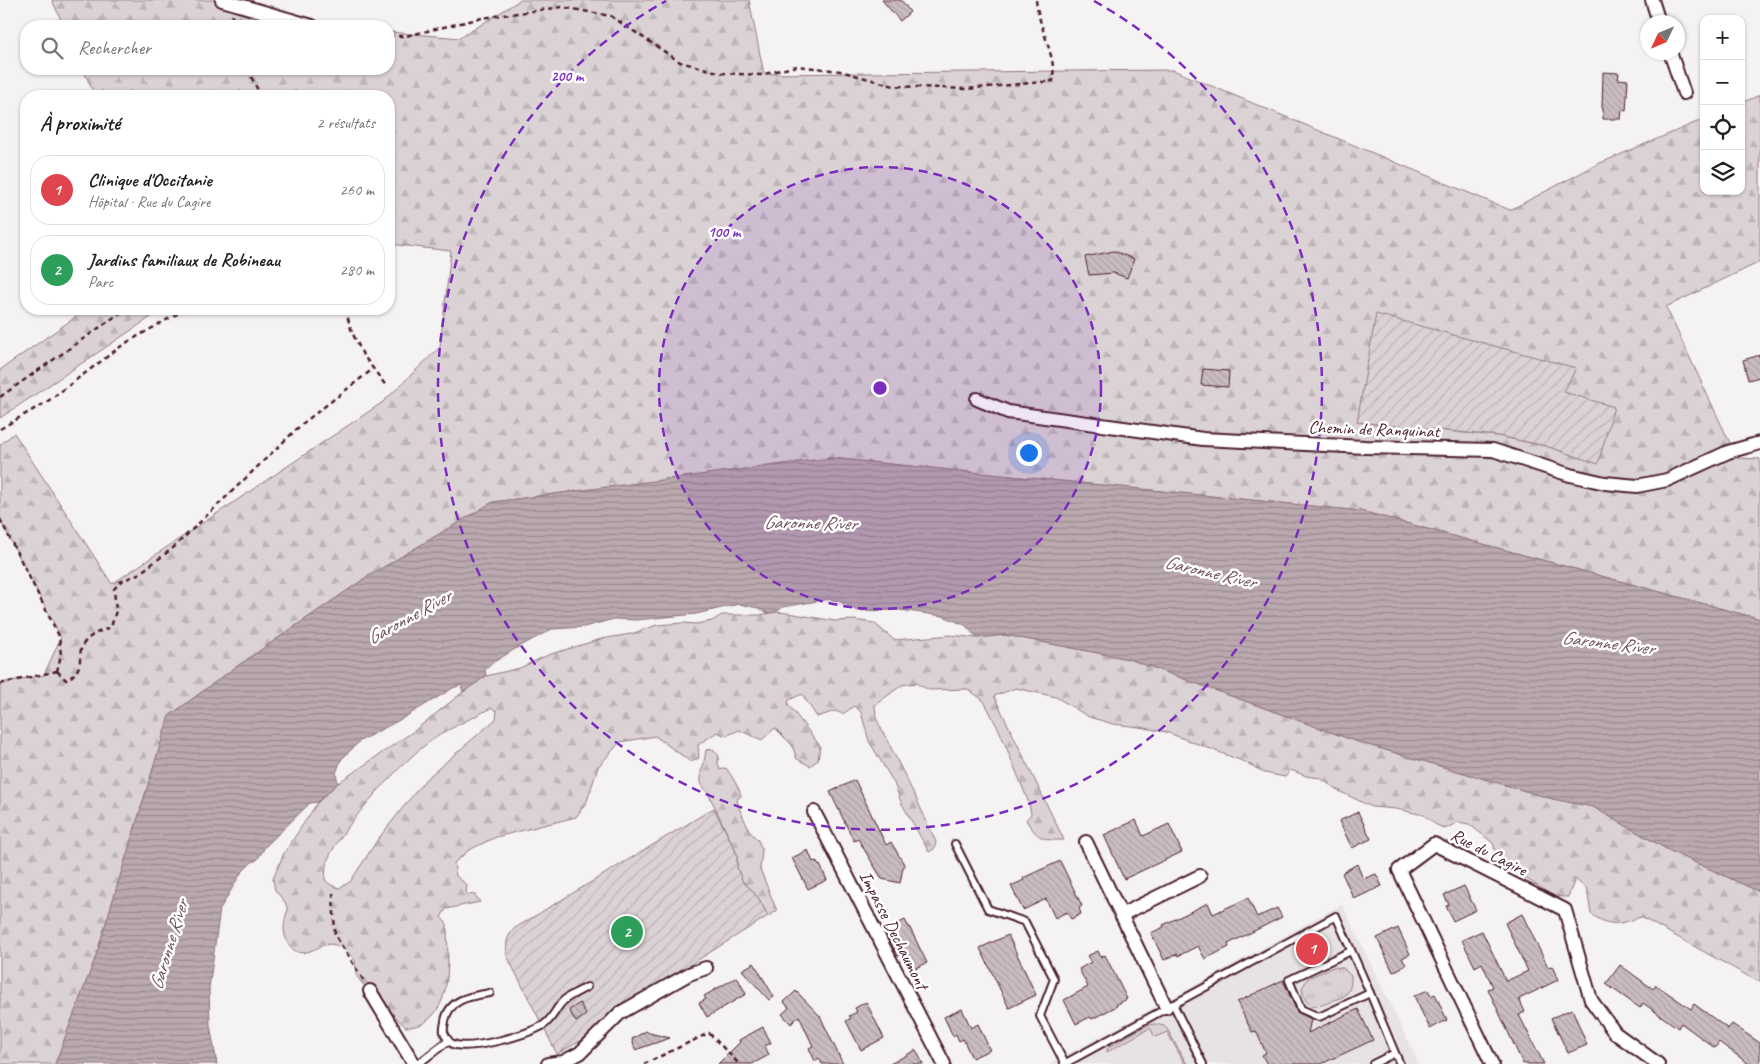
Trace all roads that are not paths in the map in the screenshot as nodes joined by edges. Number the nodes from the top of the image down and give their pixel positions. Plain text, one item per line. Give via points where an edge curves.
1 (222, 0) edge
2 (1652, 0) edge
3 (1657, 15) edge
4 (291, 20) edge
5 (1673, 60) edge
6 (1684, 93) dead end
7 (978, 399) dead end
8 (1760, 443) edge
9 (814, 812) dead end
10 (1086, 842) dead end
11 (955, 844) dead end
12 (1200, 876) dead end
13 (1121, 915) junction
14 (1351, 951) junction
15 (706, 968) dead end
16 (587, 987) dead end
17 (370, 991) road end
18 (1370, 992) junction
19 (490, 993) dead end
20 (1170, 1006) junction
21 (448, 1041) junction
22 (1395, 1053) junction
23 (414, 1064) edge
24 (418, 1064) edge
25 (548, 1064) edge
26 (944, 1064) edge
27 (1065, 1064) edge
28 (1203, 1064) edge
29 (1373, 1064) edge
30 (1400, 1064) edge
31 (1492, 1064) edge
32 (1658, 1064) edge

1 - 4 street
2 - 3 street
5 - 6 street
7 - 8 street, Chemin de Ranquinat via 1008,412 1204,439 1493,450 1605,484 1637,486 1667,480 1728,452
9 - 26 street, Impasse Dechaumont
10 - 13 street
11 - 27 lane via 988,909 1025,922 1054,979 1040,1016
12 - 13 street
13 - 20 street
14 - 18 lane
14 - 18 lane via 1289,980 1301,1009 1319,1017
14 - 20 lane via 1336,916
15 - 25 street via 689,974 620,1013 580,1053 563,1062
16 - 21 lane via 564,1000 543,1026 521,1035 464,1046
17 - 23 street
18 - 22 lane
19 - 21 lane via 462,998 452,1006 446,1015 444,1030
20 - 27 lane
20 - 28 lane
21 - 24 lane
22 - 29 lane
22 - 30 lane
31 - 32 street, Rue du Cagire via 1399,870 1434,844 1565,910 1591,1000 1614,1033

